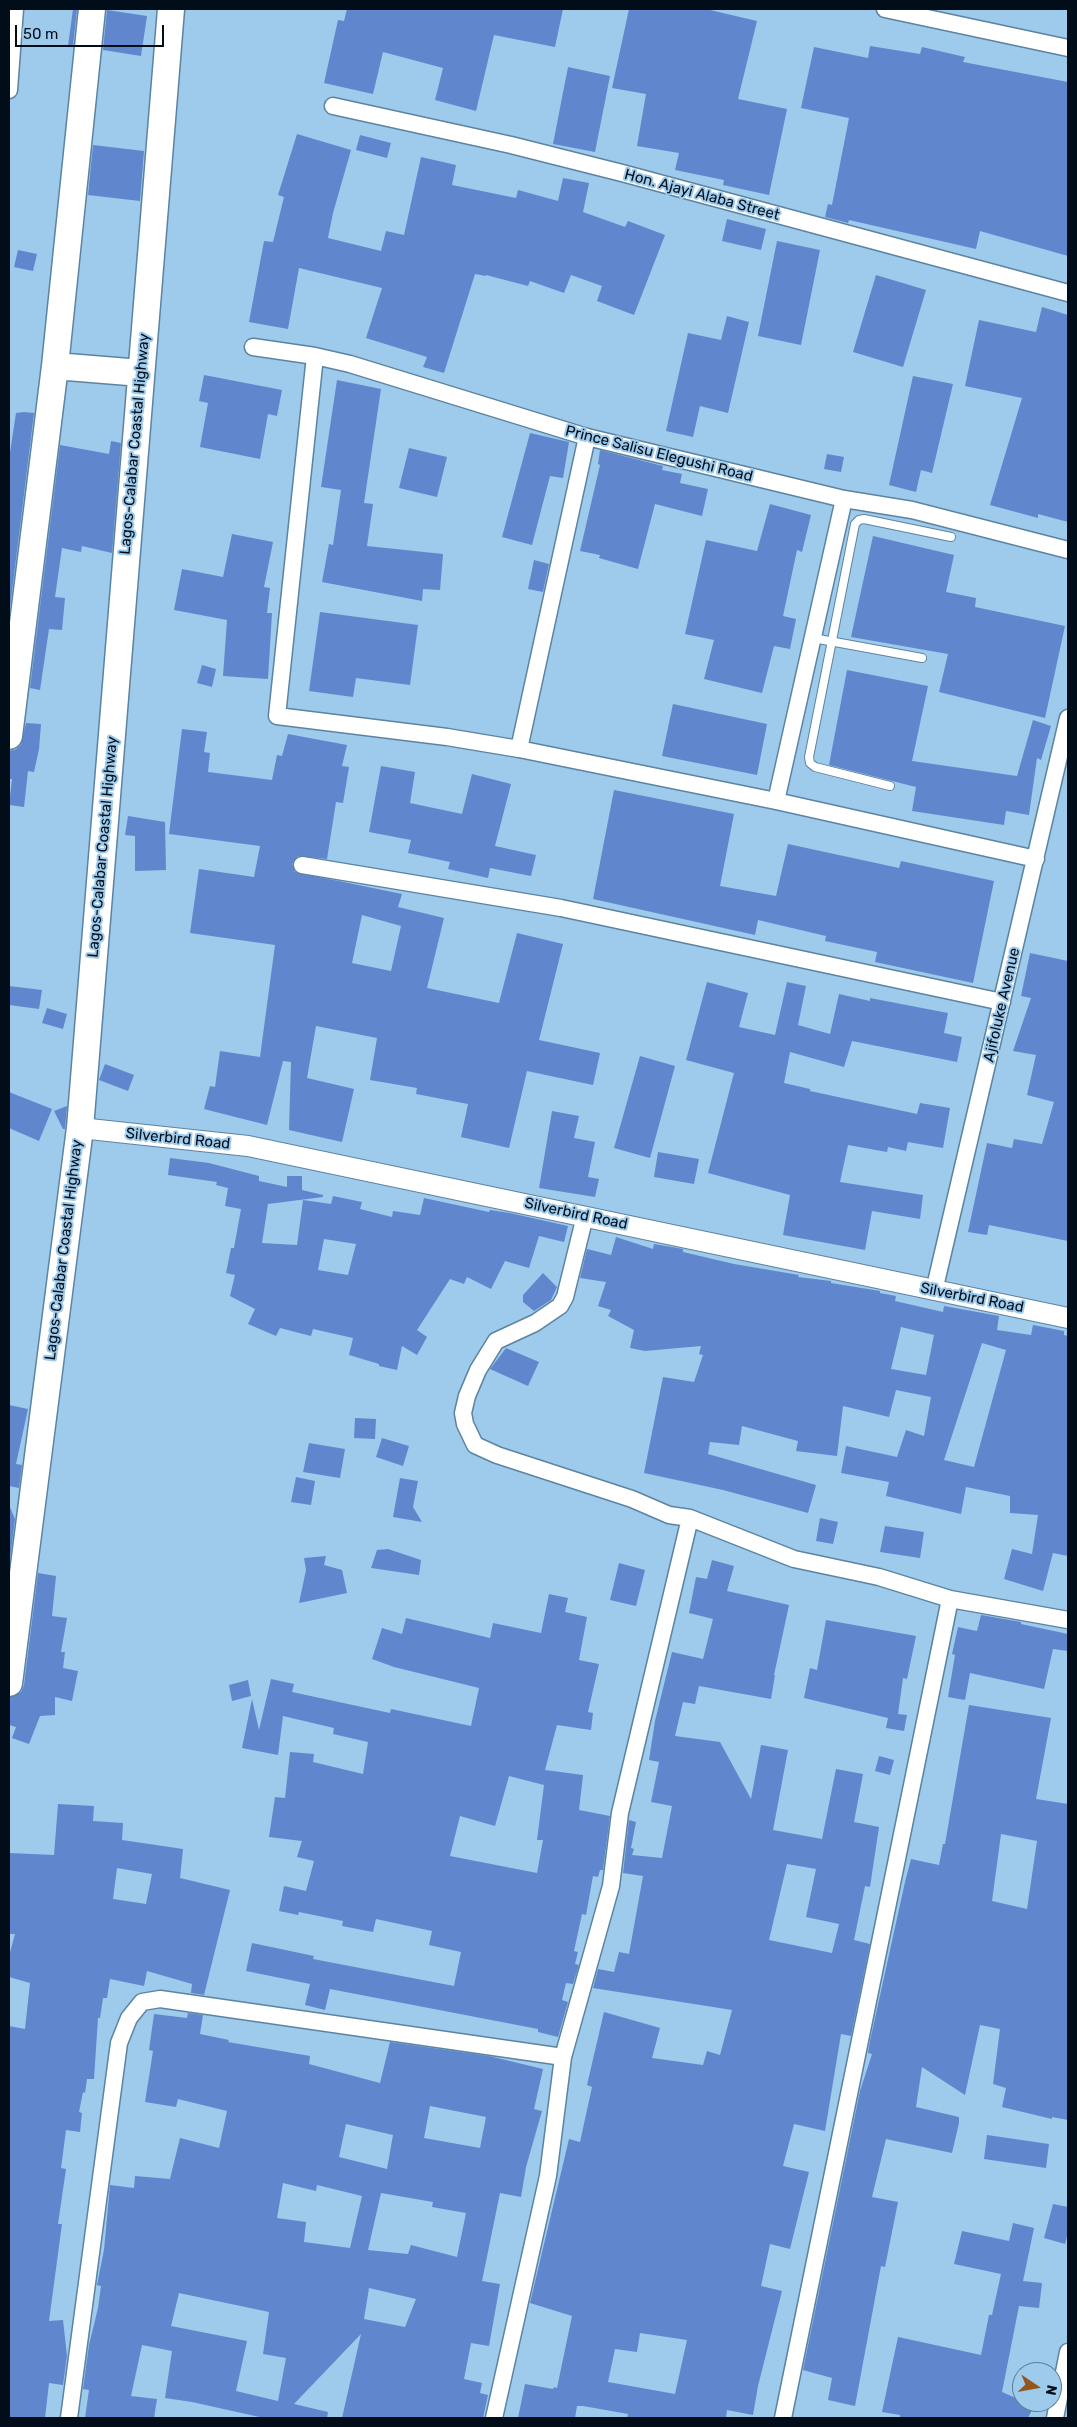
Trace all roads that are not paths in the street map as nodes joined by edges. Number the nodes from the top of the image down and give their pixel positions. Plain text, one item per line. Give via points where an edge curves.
1 (16, 9) edge
2 (92, 9) edge
3 (172, 9) edge
4 (885, 9) edge
5 (1068, 48) edge
6 (9, 90) edge
7 (333, 106) dead end
8 (1068, 293) edge
9 (253, 347) dead end
10 (316, 356) junction
11 (54, 366) junction
12 (141, 373) junction
13 (588, 437) junction
14 (844, 499) junction
15 (951, 537) dead end
16 (1068, 550) edge
17 (813, 638) junction
18 (832, 641) junction
19 (922, 658) dead end
20 (1068, 718) edge
21 (9, 736) edge
22 (519, 749) junction
23 (890, 786) dead end
24 (776, 802) junction
25 (1036, 859) junction
26 (302, 865) dead end
27 (1002, 1002) junction
28 (80, 1128) junction
29 (585, 1216) junction
30 (934, 1291) junction
31 (1068, 1318) edge
32 (690, 1518) junction
33 (950, 1599) junction
34 (1068, 1620) edge
35 (9, 1683) edge
36 (563, 2057) junction
37 (1068, 2352) edge
38 (69, 2418) edge
39 (494, 2418) edge
40 (783, 2418) edge
41 (1054, 2418) edge

1 - 6 street
2 - 11 highway
3 - 12 highway, Lagos-Calabar Coastal Highway
4 - 5 street
7 - 8 street, Hon. Ajayi Alaba Street via 622,173
9 - 10 street, Prince Salisu Elegushi Road
10 - 13 street, Prince Salisu Elegushi Road
10 - 22 street via 278,716
11 - 12 highway
11 - 21 highway
12 - 28 highway, Lagos-Calabar Coastal Highway
13 - 14 street, Prince Salisu Elegushi Road
13 - 22 street
14 - 16 street, Prince Salisu Elegushi Road via 912,510
14 - 17 street
15 - 18 lane via 858,520
17 - 18 lane
17 - 24 street
18 - 19 lane
18 - 23 lane via 810,763
20 - 25 street, Ajifoluke Avenue
22 - 24 street
24 - 25 street
25 - 27 street, Ajifoluke Avenue
26 - 27 street via 561,908
27 - 30 street, Ajifoluke Avenue
28 - 29 street, Silverbird Road via 248,1146
28 - 35 highway, Lagos-Calabar Coastal Highway
29 - 30 street, Silverbird Road
29 - 32 street via 560,1306 535,1323 496,1341 467,1396 464,1424 475,1446 486,1451 669,1514
30 - 31 street, Silverbird Road
32 - 33 street via 794,1559 879,1577
32 - 36 street via 620,1813 611,1886
33 - 34 street
33 - 40 street
36 - 38 street via 160,1999 142,2002 129,2018 119,2042
36 - 39 street via 548,2176
37 - 41 street

